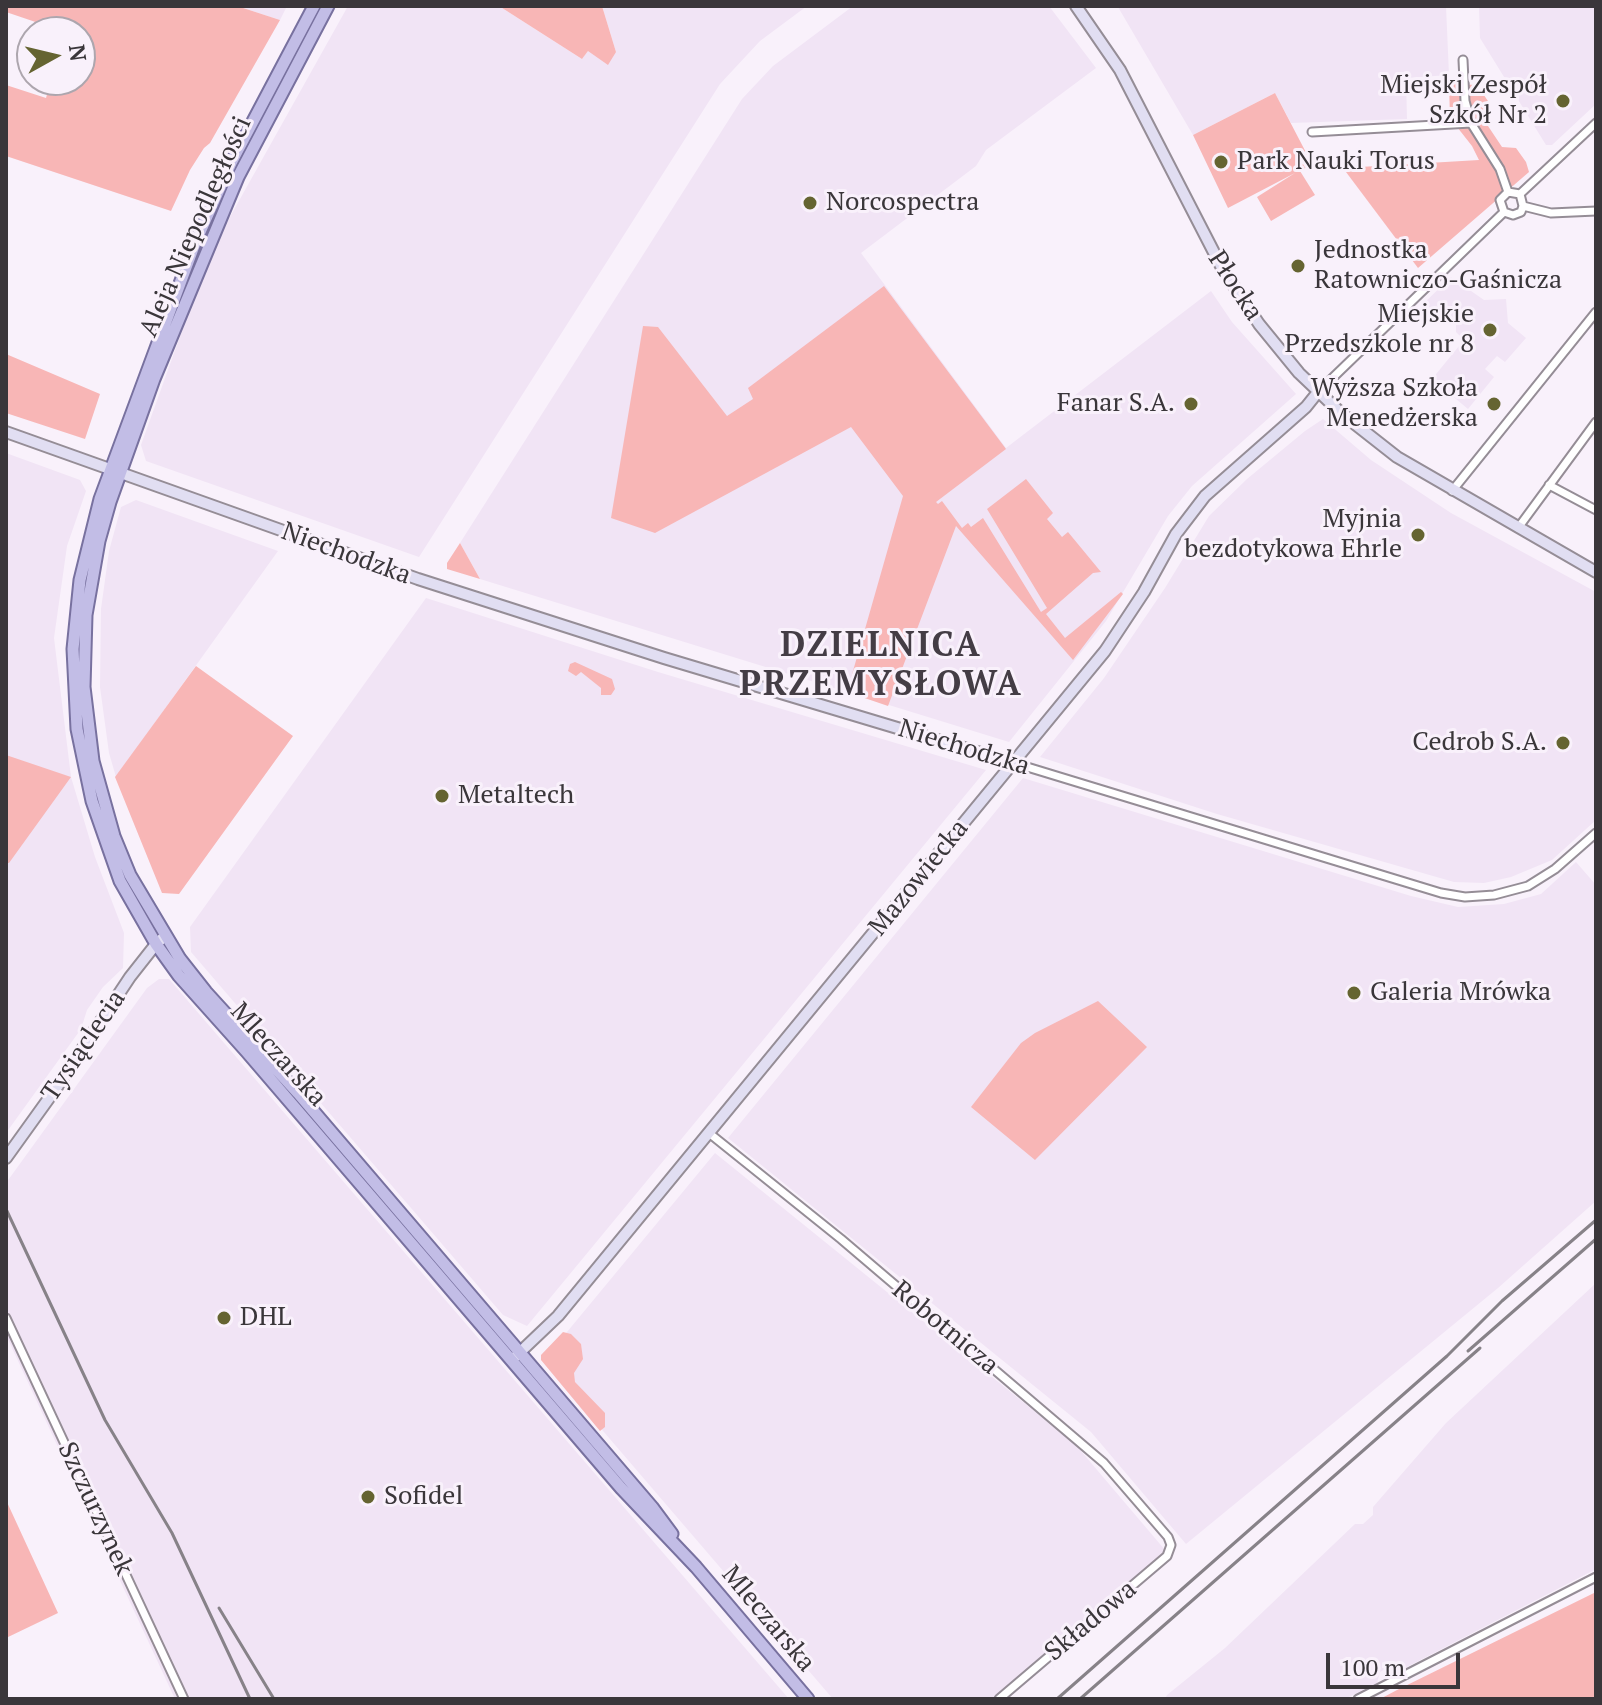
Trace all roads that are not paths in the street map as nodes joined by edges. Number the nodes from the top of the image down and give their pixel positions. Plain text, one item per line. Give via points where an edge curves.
1 (314, 6) edge
2 (328, 6) edge
3 (1076, 6) edge
4 (1463, 60) dead end
5 (1471, 123) junction
6 (1596, 123) edge
7 (1312, 132) dead end
8 (1508, 192) junction
9 (1520, 194) junction
10 (1523, 206) junction
11 (1596, 211) edge
12 (1504, 212) junction
13 (1596, 312) edge
14 (1318, 392) junction
15 (1596, 422) edge
16 (6, 432) edge
17 (116, 471) junction
18 (1549, 485) junction
19 (1452, 491) junction
20 (1596, 510) edge
21 (1518, 528) junction
22 (1596, 572) edge
23 (1014, 763) junction
24 (1596, 833) edge
25 (160, 940) junction
26 (709, 1133) junction
27 (6, 1158) edge
28 (6, 1318) edge
29 (516, 1356) junction
30 (1168, 1537) joint
31 (1596, 1577) edge
32 (184, 1699) edge
33 (808, 1699) edge
34 (999, 1699) edge
35 (1358, 1699) edge

1 - 17 main road, Aleja Niepodległości via 195,243
2 - 17 main road, Aleja Niepodległości via 238,177
3 - 14 street, Płocka via 1124,77 1234,289
4 - 5 street
5 - 7 street
5 - 8 street
6 - 9 street
8 - 9 street
8 - 12 street via 1500,200
9 - 10 street
10 - 11 street via 1551,213
10 - 12 street via 1517,214
12 - 14 street
13 - 19 street
14 - 19 street, Płocka via 1369,437
14 - 23 street, Mazowiecka via 1205,496 1105,651
15 - 18 street
16 - 17 street, Niechodzka
17 - 23 street, Niechodzka via 418,579
17 - 25 main road, Mleczarska via 90,581 84,649 88,728 114,836
18 - 20 street
18 - 21 street
19 - 21 street, Płocka
21 - 22 street, Płocka
23 - 24 street, Niechodzka via 1465,897 1528,886
23 - 26 street, Mazowiecka
25 - 27 street, Tysiąclecia
25 - 29 main road, Mleczarska via 198,1000
26 - 29 street, Mazowiecka via 558,1316
26 - 30 street, Robotnicza via 1104,1463
28 - 32 street, Szczurzynek
29 - 33 main road, Mleczarska via 621,1488
30 - 34 street, Składowa via 1167,1556
31 - 35 street

